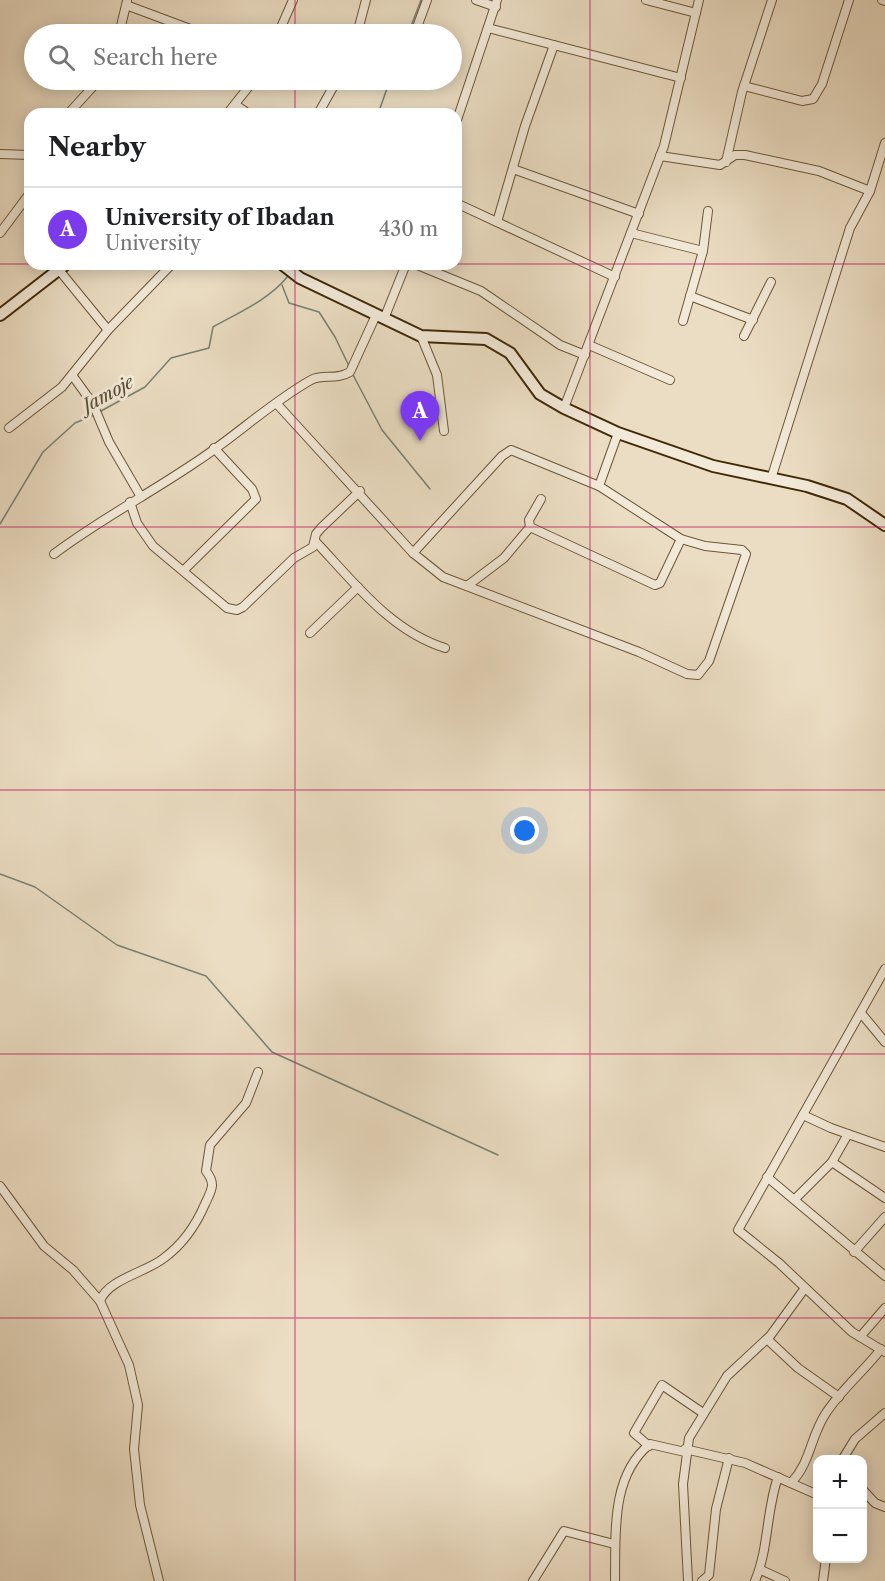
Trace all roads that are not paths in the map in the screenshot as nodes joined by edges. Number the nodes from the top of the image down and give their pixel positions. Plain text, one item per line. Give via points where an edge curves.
1 (292, 0) edge
2 (366, 0) edge
3 (427, 0) edge
4 (476, 0) edge
5 (646, 0) edge
6 (699, 0) edge
7 (772, 0) edge
8 (849, 0) edge
9 (127, 2) edge
10 (496, 4) edge
11 (696, 13) junction
12 (122, 24) edge
13 (179, 24) edge
14 (282, 24) edge
15 (360, 24) edge
16 (418, 24) edge
17 (488, 28) junction
18 (554, 45) junction
19 (681, 78) junction
20 (744, 86) junction
21 (90, 90) edge
22 (247, 90) edge
23 (331, 90) edge
24 (236, 105) junction
25 (73, 108) edge
26 (233, 108) edge
27 (240, 108) edge
28 (321, 108) edge
29 (461, 108) edge
30 (885, 143) edge
31 (0, 154) edge
32 (24, 155) edge
33 (660, 156) junction
34 (726, 164) junction
35 (513, 169) junction
36 (870, 191) junction
37 (24, 201) edge
38 (462, 206) edge
39 (708, 211) dead end
40 (639, 214) junction
41 (497, 222) junction
42 (0, 233) edge
43 (632, 233) junction
44 (703, 251) junction
45 (58, 270) edge
46 (64, 270) edge
47 (166, 270) edge
48 (289, 270) edge
49 (403, 270) edge
50 (430, 270) edge
51 (615, 277) junction
52 (771, 282) dead end
53 (690, 296) junction
54 (0, 315) edge
55 (380, 317) junction
56 (753, 320) junction
57 (683, 321) dead end
58 (108, 330) junction
59 (421, 336) junction
60 (744, 336) dead end
61 (589, 345) junction
62 (585, 355) junction
63 (72, 375) junction
64 (670, 380) dead end
65 (277, 404) junction
66 (564, 408) junction
67 (9, 428) dead end
68 (444, 431) dead end
69 (618, 433) junction
70 (214, 448) junction
71 (771, 479) junction
72 (599, 486) junction
73 (360, 491) junction
74 (141, 497) junction
75 (541, 499) dead end
76 (130, 502) junction
77 (885, 525) edge
78 (530, 528) junction
79 (681, 539) junction
80 (315, 541) junction
81 (413, 553) junction
82 (54, 554) dead end
83 (184, 570) junction
84 (358, 586) junction
85 (466, 586) junction
86 (310, 633) dead end
87 (445, 648) dead end
88 (885, 969) edge
89 (861, 1013) junction
90 (885, 1042) edge
91 (258, 1072) dead end
92 (803, 1115) junction
93 (848, 1134) junction
94 (885, 1147) edge
95 (832, 1162) junction
96 (767, 1177) junction
97 (0, 1186) edge
98 (885, 1198) edge
99 (795, 1199) junction
100 (885, 1217) edge
101 (854, 1252) junction
102 (885, 1276) edge
103 (805, 1288) junction
104 (100, 1301) junction
105 (885, 1308) edge
106 (860, 1337) junction
107 (767, 1339) junction
108 (883, 1351) edge
109 (839, 1397) junction
110 (704, 1413) junction
111 (885, 1413) edge
112 (649, 1446) junction
113 (685, 1450) junction
114 (845, 1455) edge
115 (729, 1458) junction
116 (778, 1477) junction
117 (790, 1483) junction
118 (813, 1493) edge
119 (867, 1494) edge
120 (885, 1507) edge
121 (614, 1544) junction
122 (825, 1563) edge
123 (761, 1570) junction
124 (159, 1581) edge
125 (532, 1581) edge
126 (615, 1581) edge
127 (688, 1581) edge
128 (702, 1581) edge
129 (755, 1581) edge
130 (785, 1581) edge
131 (823, 1581) edge

1 - 14 street
2 - 15 street
3 - 16 street
4 - 10 street
5 - 11 street
6 - 11 street
7 - 20 street
8 - 20 street via 822,84 813,99 802,101
9 - 12 street
9 - 13 street
10 - 17 street
11 - 19 street
17 - 18 street
17 - 29 street
18 - 19 street
18 - 35 street
19 - 33 street
20 - 34 street
21 - 25 street
22 - 24 street
23 - 28 street
24 - 26 street
24 - 27 street
30 - 36 street
31 - 32 street
33 - 34 street
33 - 40 street
34 - 36 street via 735,155 745,155 819,171
35 - 40 street
35 - 41 street
36 - 71 street via 850,228
37 - 42 street
38 - 41 street
39 - 44 street
40 - 43 street
41 - 51 street
43 - 44 street
43 - 51 street
44 - 53 street
45 - 54 street
46 - 58 street
47 - 58 street
48 - 55 street
49 - 55 street
50 - 62 street via 482,291 560,345
51 - 61 street
52 - 56 street
53 - 56 street
53 - 57 street
55 - 59 street
55 - 65 street via 350,372 341,377 313,378
56 - 60 street
58 - 63 street
59 - 66 street via 475,337 498,345 510,353 540,394
59 - 68 street via 438,375
61 - 62 street
61 - 64 street
62 - 66 street
63 - 67 street via 51,397
63 - 74 street via 93,404 109,442
65 - 70 street
65 - 73 street
66 - 69 street
69 - 71 street via 713,466
69 - 72 street
70 - 74 street
70 - 83 street via 252,489 255,499
71 - 77 street via 847,499
72 - 79 street
72 - 81 street via 511,450
73 - 80 street via 321,528
73 - 81 street
74 - 76 street
75 - 78 street via 529,520
76 - 82 street
76 - 83 street via 145,537
78 - 79 street via 655,585 660,583
78 - 85 street via 504,558
79 - 85 street via 742,550 747,558 709,661 696,676
80 - 83 street via 313,547 294,558 237,610 227,608
80 - 84 street
81 - 85 street via 443,578
84 - 86 street
84 - 87 street via 394,621 427,643
88 - 89 street
89 - 90 street
89 - 92 street
91 - 104 street via 246,1103 210,1145 206,1171 213,1179 213,1188 196,1222 164,1258 117,1284
92 - 93 street
92 - 96 street
93 - 94 street
93 - 95 street
95 - 98 street
95 - 99 street
96 - 99 street
96 - 103 street via 741,1220 739,1232
97 - 104 street via 44,1246 73,1270
99 - 101 street
100 - 101 street
101 - 102 street
103 - 106 street
103 - 107 street
104 - 124 street via 129,1365 138,1404 136,1472
105 - 106 street
106 - 108 street
107 - 109 street via 798,1368
107 - 110 street via 727,1376
108 - 109 street
109 - 117 street via 814,1435 810,1457
110 - 112 street via 662,1385 634,1433
110 - 113 street
111 - 114 street via 855,1439
112 - 113 street
112 - 121 street via 640,1454 618,1497
113 - 115 street
113 - 127 street via 682,1485
115 - 116 street
115 - 128 street via 716,1509 709,1575
116 - 117 street
116 - 123 street via 771,1498
117 - 118 street
119 - 120 street
121 - 125 street via 564,1531
121 - 126 street
122 - 131 street
123 - 129 street
123 - 130 street

